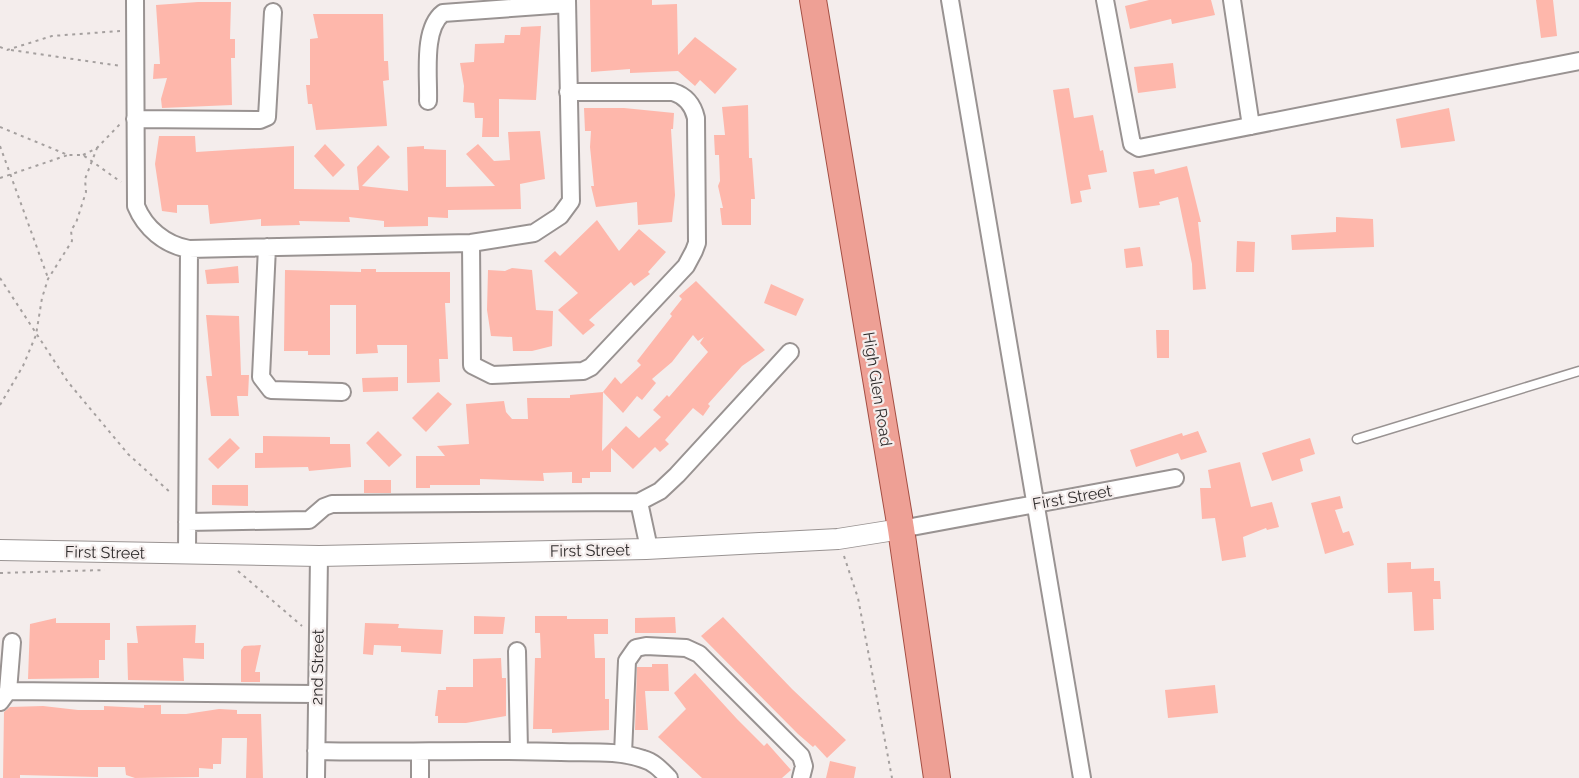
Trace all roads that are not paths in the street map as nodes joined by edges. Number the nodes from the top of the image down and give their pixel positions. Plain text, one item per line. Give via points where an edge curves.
1 (135, 0) edge
2 (813, 0) edge
3 (950, 0) edge
4 (1105, 0) edge
5 (1232, 0) edge
6 (567, 2) edge
7 (273, 12) dead end
8 (1579, 61) edge
9 (568, 92) junction
10 (428, 101) dead end
11 (135, 119) junction
12 (1251, 126) junction
13 (471, 243) junction
14 (267, 247) junction
15 (189, 249) junction
16 (790, 352) dead end
17 (1579, 371) edge
18 (342, 392) dead end
19 (1357, 439) dead end
20 (1175, 478) dead end
21 (639, 502) junction
22 (1035, 504) junction
23 (187, 514) junction
24 (901, 529) junction
25 (646, 549) junction
26 (0, 550) edge
27 (186, 553) junction
28 (319, 556) junction
29 (12, 642) dead end
30 (517, 651) dead end
31 (315, 694) junction
32 (4, 697) edge
33 (316, 751) junction
34 (519, 751) junction
35 (420, 753) junction
36 (623, 754) junction
37 (316, 778) edge
38 (420, 778) edge
39 (669, 778) edge
40 (801, 778) edge
41 (937, 778) edge
42 (1082, 778) edge

1 - 11 street
2 - 24 main road, High Glen Road
3 - 22 street
4 - 12 street via 1134,146 1149,148
5 - 12 street
6 - 9 street
6 - 10 street via 443,13 430,32
7 - 11 street via 267,117
8 - 12 street
9 - 13 street via 571,201 567,208 534,233
9 - 13 street via 673,92 691,104 696,118 697,243 686,267 591,367 583,371 492,375 472,365
11 - 15 street via 136,206 141,218 174,246
13 - 14 street
14 - 15 street
14 - 18 street via 261,377 264,385 271,390
15 - 23 street
16 - 21 street via 677,475 660,491
17 - 19 lane
20 - 22 street, First Street
21 - 23 street via 332,504 309,520
21 - 25 street
22 - 24 street, First Street
22 - 42 street
23 - 27 street
24 - 25 street, First Street via 838,539
24 - 41 main road, High Glen Road
25 - 28 street, First Street
26 - 27 street, First Street
27 - 28 street, First Street
28 - 31 street, 2nd Street
29 - 32 street
30 - 34 street
31 - 32 street
31 - 33 street, 2nd Street
33 - 35 street
33 - 37 street, 2nd Street
34 - 35 street
34 - 36 street
35 - 38 street
36 - 39 street via 645,759
36 - 40 street via 624,675 630,653 646,646 686,648 706,659 801,756

